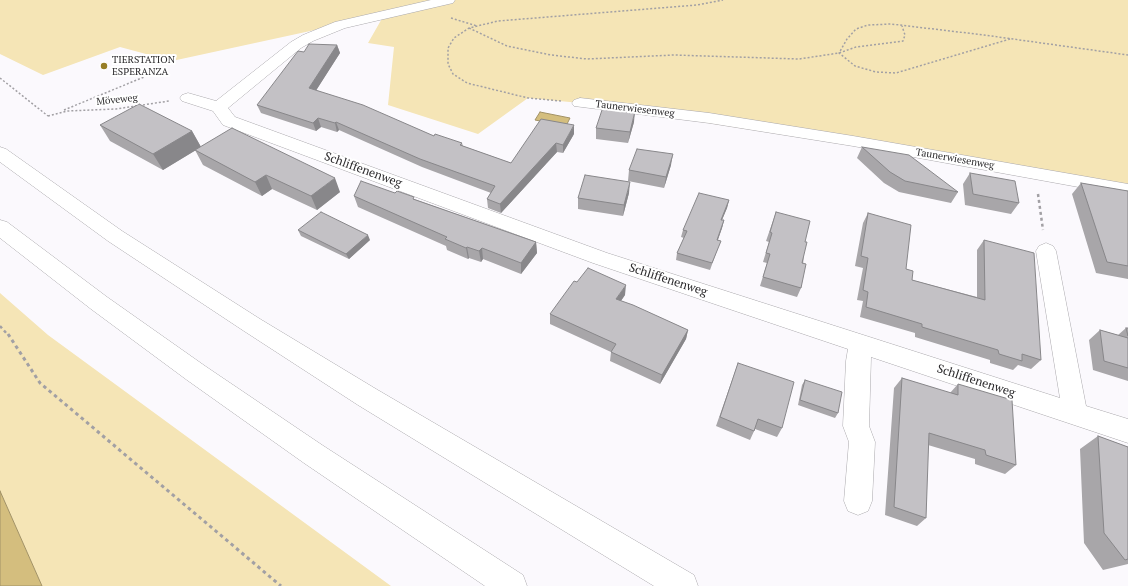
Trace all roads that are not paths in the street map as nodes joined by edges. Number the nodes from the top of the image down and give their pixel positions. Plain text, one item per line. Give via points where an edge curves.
1 (448, 0) edge
2 (188, 98) road end
3 (580, 103) road end
4 (219, 107) junction
5 (0, 154) edge
6 (1128, 190) edge
7 (0, 227) edge
8 (1046, 251) road end
9 (860, 343) junction
10 (1073, 413) junction
11 (1128, 431) edge
12 (858, 502) dead end
13 (512, 586) edge
14 (683, 586) edge

1 - 4 main road via 340,25 308,38
2 - 4 main road
3 - 6 main road, Taunerwiesenweg via 709,118
4 - 9 main road, Schliffenenweg via 229,121 600,258
5 - 14 main road via 115,236 252,325 373,401
7 - 13 main road via 202,377
8 - 10 main road via 1074,403
9 - 10 main road, Schliffenenweg
9 - 12 main road via 856,426 862,442
10 - 11 main road, Schliffenenweg

